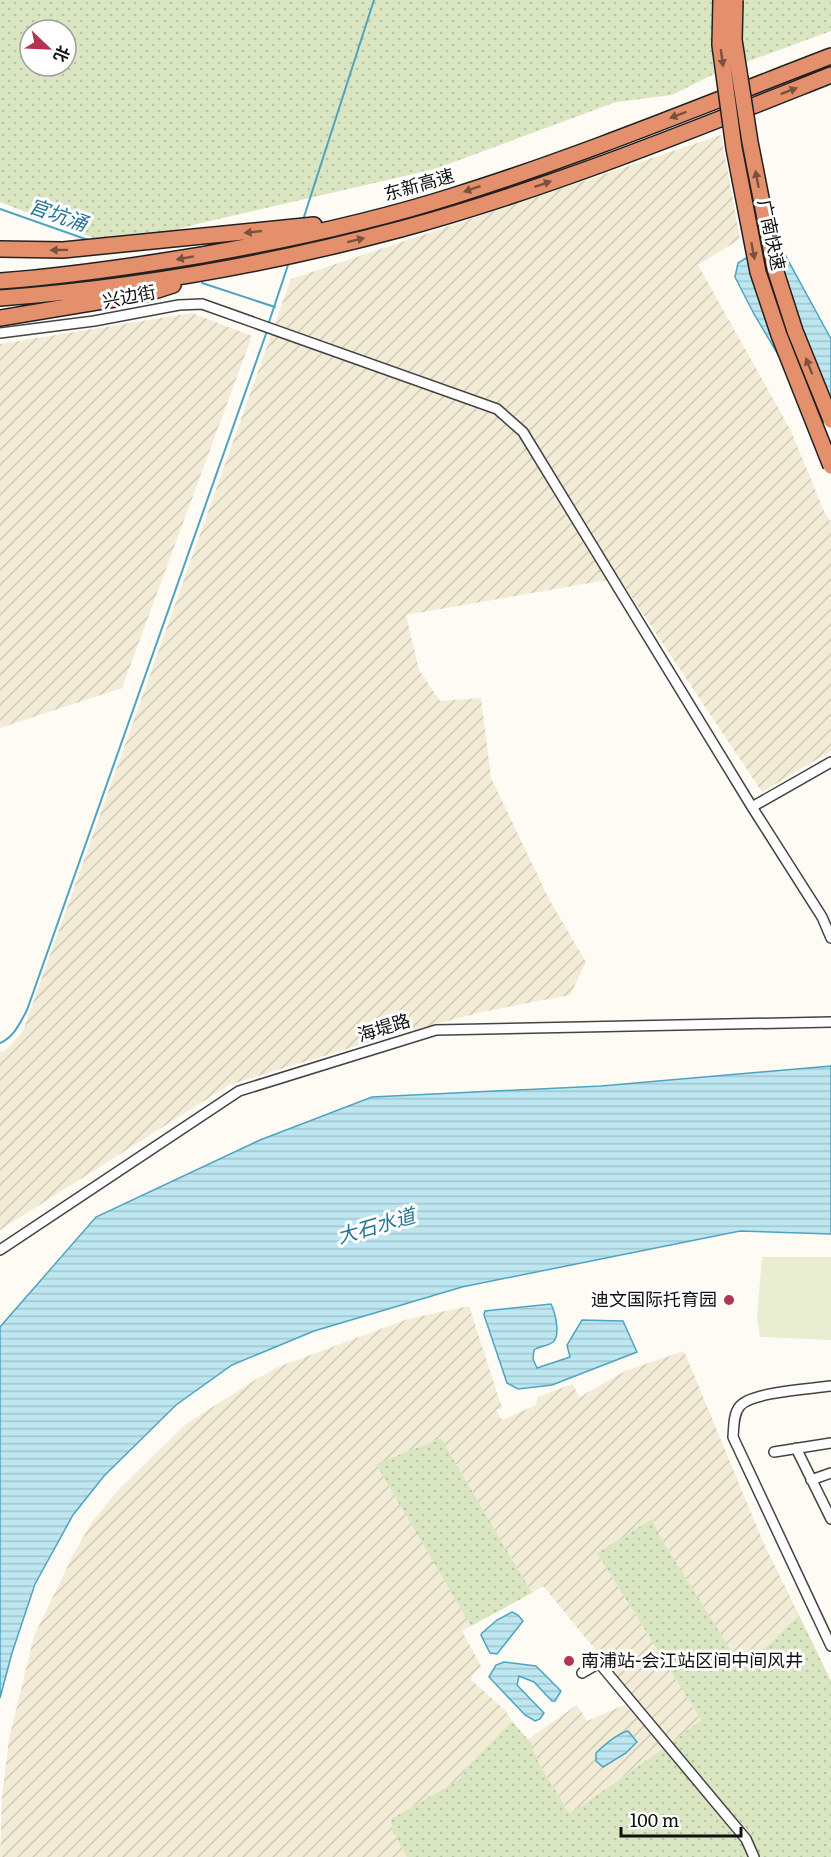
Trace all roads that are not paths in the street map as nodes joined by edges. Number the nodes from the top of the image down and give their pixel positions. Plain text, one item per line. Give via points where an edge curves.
1 (721, 0) edge
2 (735, 0) edge
3 (831, 56) edge
4 (831, 75) edge
5 (374, 218) junction
6 (0, 249) edge
7 (213, 271) junction
8 (0, 281) edge
9 (0, 298) edge
10 (0, 318) edge
11 (0, 333) edge
12 (831, 420) edge
13 (831, 466) edge
14 (831, 762) edge
15 (752, 807) junction
16 (831, 938) edge
17 (831, 1022) edge
18 (0, 1250) edge
19 (831, 1386) edge
20 (831, 1443) edge
21 (796, 1448) junction
22 (774, 1452) dead end
23 (831, 1473) edge
24 (811, 1480) junction
25 (831, 1519) edge
26 (827, 1626) edge
27 (831, 1646) edge
28 (582, 1673) dead end
29 (754, 1857) edge

1 -> 13 highway, 广南快速, bridge via 722,56 734,148 758,273
12 -> 2 highway, 广南快速, bridge via 775,269 734,40
3 -> 5 highway, 东新高速, bridge via 587,149 453,196
7 -> 4 highway, 东新高速, bridge via 274,260 452,214 597,166
5 -> 6 highway via 63,250
5 -> 8 highway, 东新高速 via 284,240 79,274
7 - 9 highway, 东新高速
7 - 10 highway via 145,294
11 - 15 street, 兴边街 via 94,321 179,304 202,304 497,409 523,432
14 - 15 street
15 - 16 street, 兴边街 via 822,917
17 - 18 street, 海堤路 via 436,1030 239,1091
19 - 26 street via 753,1396 740,1405 733,1437
20 - 21 street
21 - 22 street
21 - 24 street
23 - 24 street
24 - 25 street
26 - 27 street
28 - 29 street via 599,1663 746,1839

